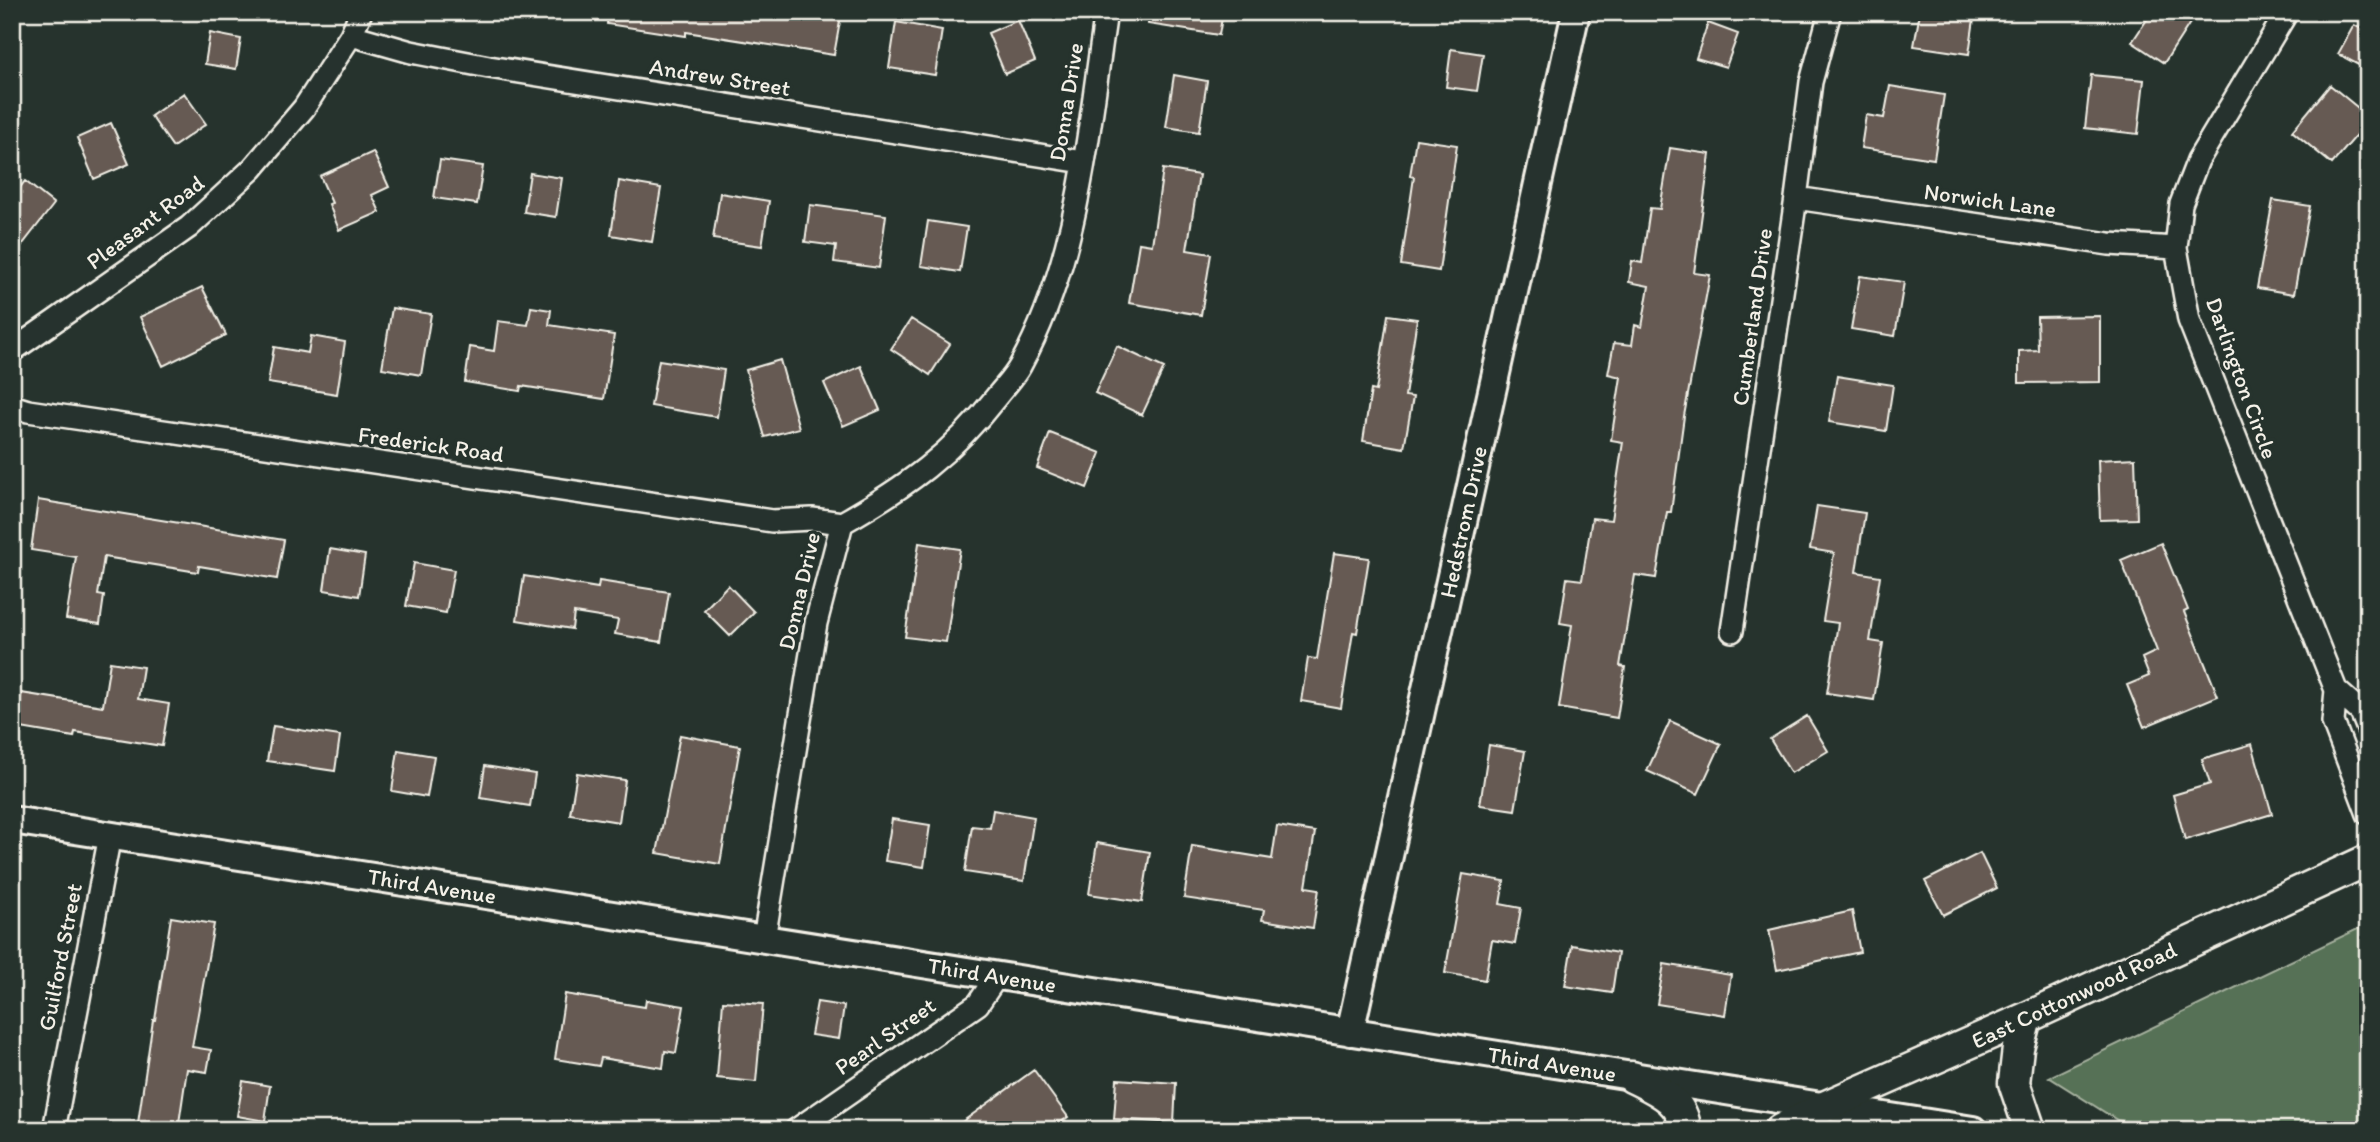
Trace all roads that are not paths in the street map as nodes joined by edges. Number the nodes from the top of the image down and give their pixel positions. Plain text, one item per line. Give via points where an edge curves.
1 (361, 12) edge
2 (1107, 12) edge
3 (1576, 12) edge
4 (1830, 12) edge
5 (2287, 12) edge
6 (351, 35) junction
7 (1083, 162) junction
8 (1796, 198) junction
9 (2176, 248) junction
10 (12, 351) edge
11 (12, 406) edge
12 (842, 523) junction
13 (1732, 631) dead end
14 (2336, 690) junction
15 (2368, 729) edge
16 (2368, 814) edge
17 (12, 820) edge
18 (110, 835) junction
19 (2368, 860) edge
20 (764, 939) junction
21 (996, 976) junction
22 (2026, 1018) junction
23 (1350, 1032) junction
24 (1632, 1077) junction
25 (1824, 1107) junction
26 (54, 1130) edge
27 (796, 1130) edge
28 (1685, 1130) edge
29 (1780, 1130) edge
30 (1973, 1130) edge
31 (2030, 1130) edge

1 - 6 street, Pleasant Road
2 - 7 street, Donna Drive
3 - 23 street, Hedstrom Drive
4 - 8 street, Cumberland Drive via 1811,82
5 - 9 street, Darlington Circle via 2198,160 2181,204
6 - 7 street, Andrew Street via 489,67
6 - 10 street, Pleasant Road via 304,108 252,169 190,228
7 - 12 street, Donna Drive via 1065,256 1045,315 1018,369 940,458 890,496
8 - 9 street, Norwich Lane via 2109,244
8 - 13 street, Cumberland Drive
9 - 14 street, Darlington Circle via 2189,320
11 - 12 street, Frederick Road via 772,521
12 - 20 street, Donna Drive via 816,623
14 - 15 street, Darlington Circle via 2361,712
14 - 16 street, Darlington Circle via 2333,722
17 - 18 street, Third Avenue
18 - 20 street, Third Avenue
18 - 26 street, Guilford Street
19 - 22 main road, East Cottonwood Road
20 - 21 street, Third Avenue
21 - 23 street, Third Avenue
21 - 27 street, Pearl Street via 978,1004
22 - 25 main road, East Cottonwood Road
22 - 31 main road via 2014,1083
23 - 24 street, Third Avenue
24 - 25 street, Third Avenue
24 - 28 main road via 1677,1105
25 - 29 main road, East Cottonwood Road
25 - 30 street, Third Avenue

